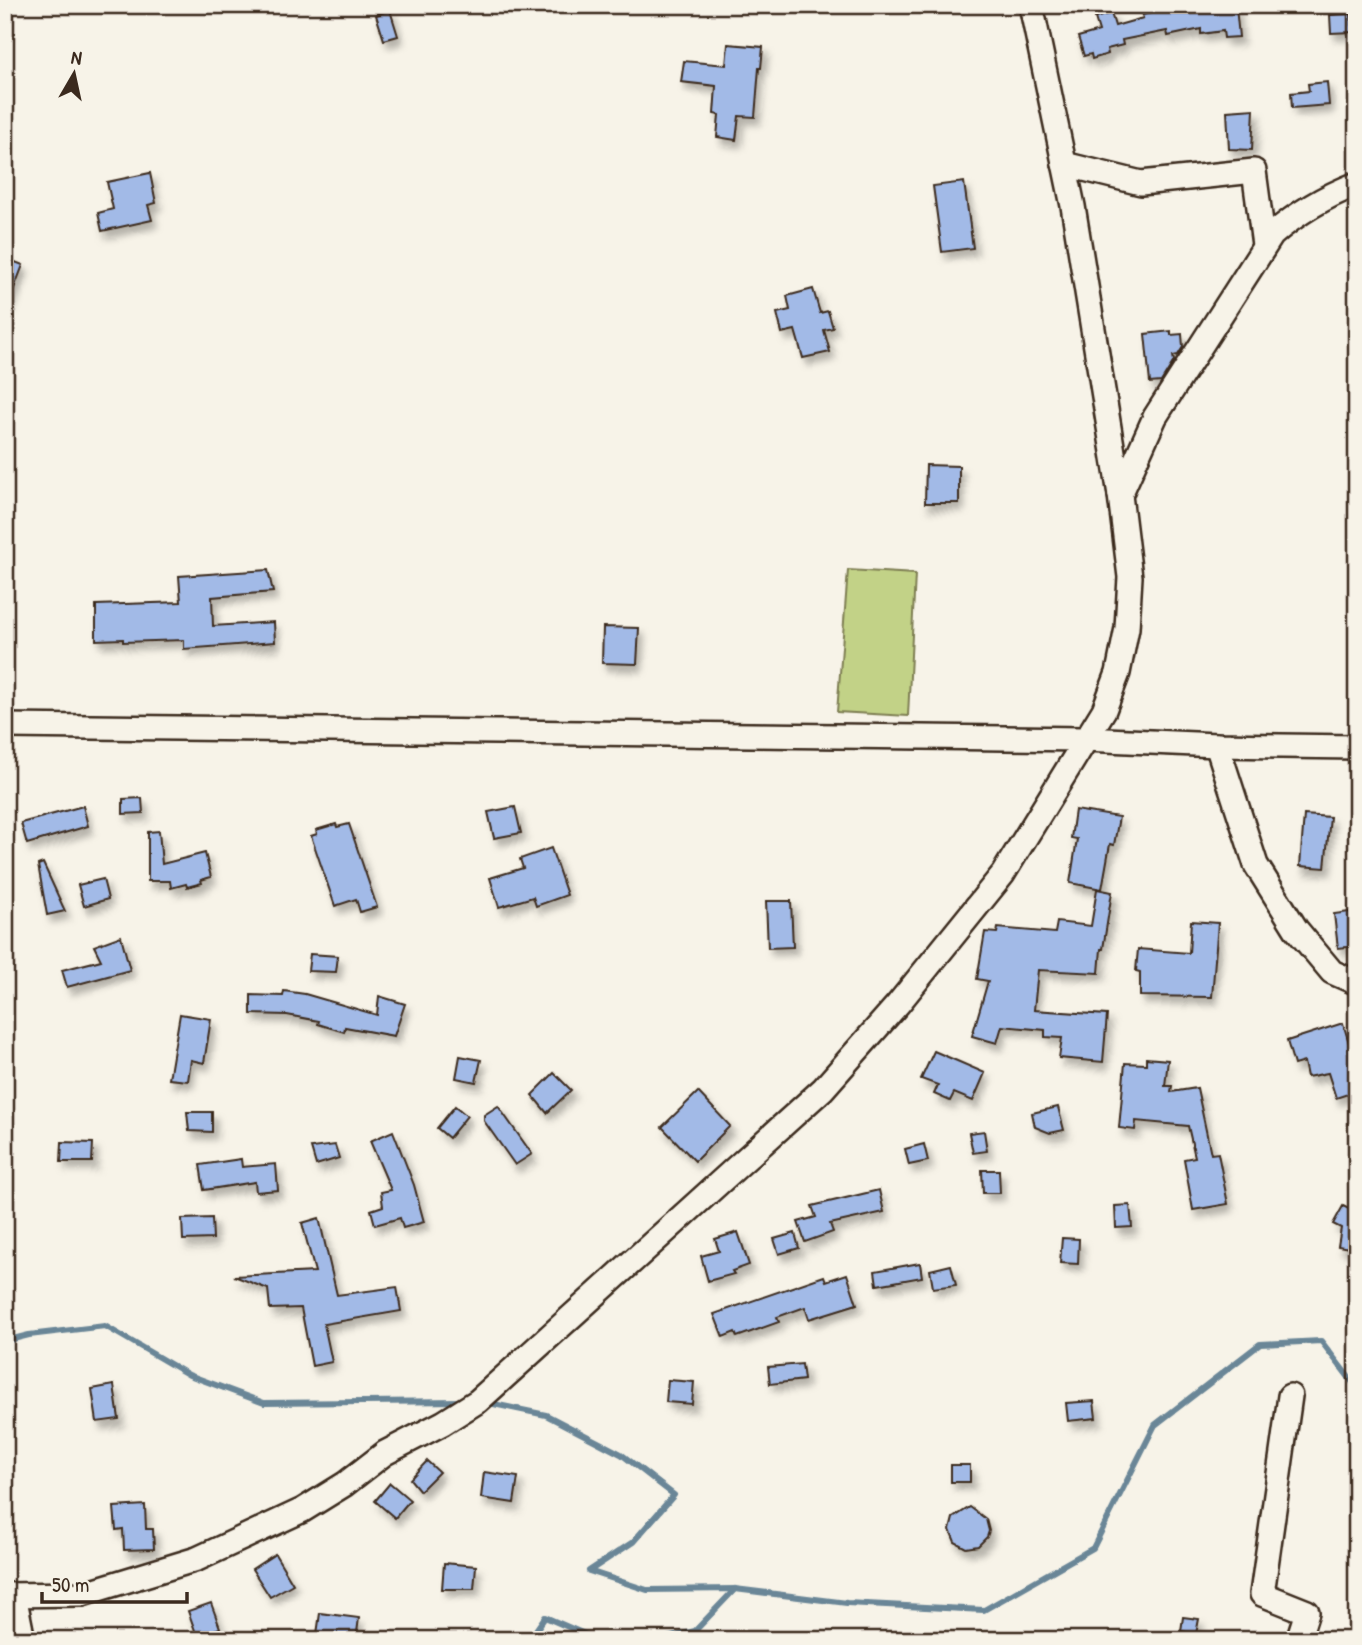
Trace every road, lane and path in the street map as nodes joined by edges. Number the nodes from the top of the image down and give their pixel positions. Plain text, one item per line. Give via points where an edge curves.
1 (1031, 5) edge
2 (1064, 164) junction
3 (1357, 184) edge
4 (1265, 245) junction
5 (1120, 495) junction
6 (5, 726) edge
7 (1084, 739) junction
8 (1217, 745) junction
9 (1357, 747) edge
10 (1357, 982) edge
11 (1290, 1396) dead end
12 (10, 1595) edge
13 (23, 1640) edge
14 (1298, 1640) edge

1 - 2 street
2 - 4 street via 1142,183 1254,171
2 - 5 street
3 - 4 street via 1292,217
4 - 5 street via 1155,417
5 - 7 street via 1130,578 1127,628 1104,710
6 - 7 street
7 - 8 street
7 - 12 street via 1003,874 824,1088 478,1401 385,1453 303,1510 197,1559 82,1594
8 - 9 street
8 - 10 street via 1256,866 1296,929 1332,972
11 - 14 street via 1262,1594 1307,1612
12 - 13 street

